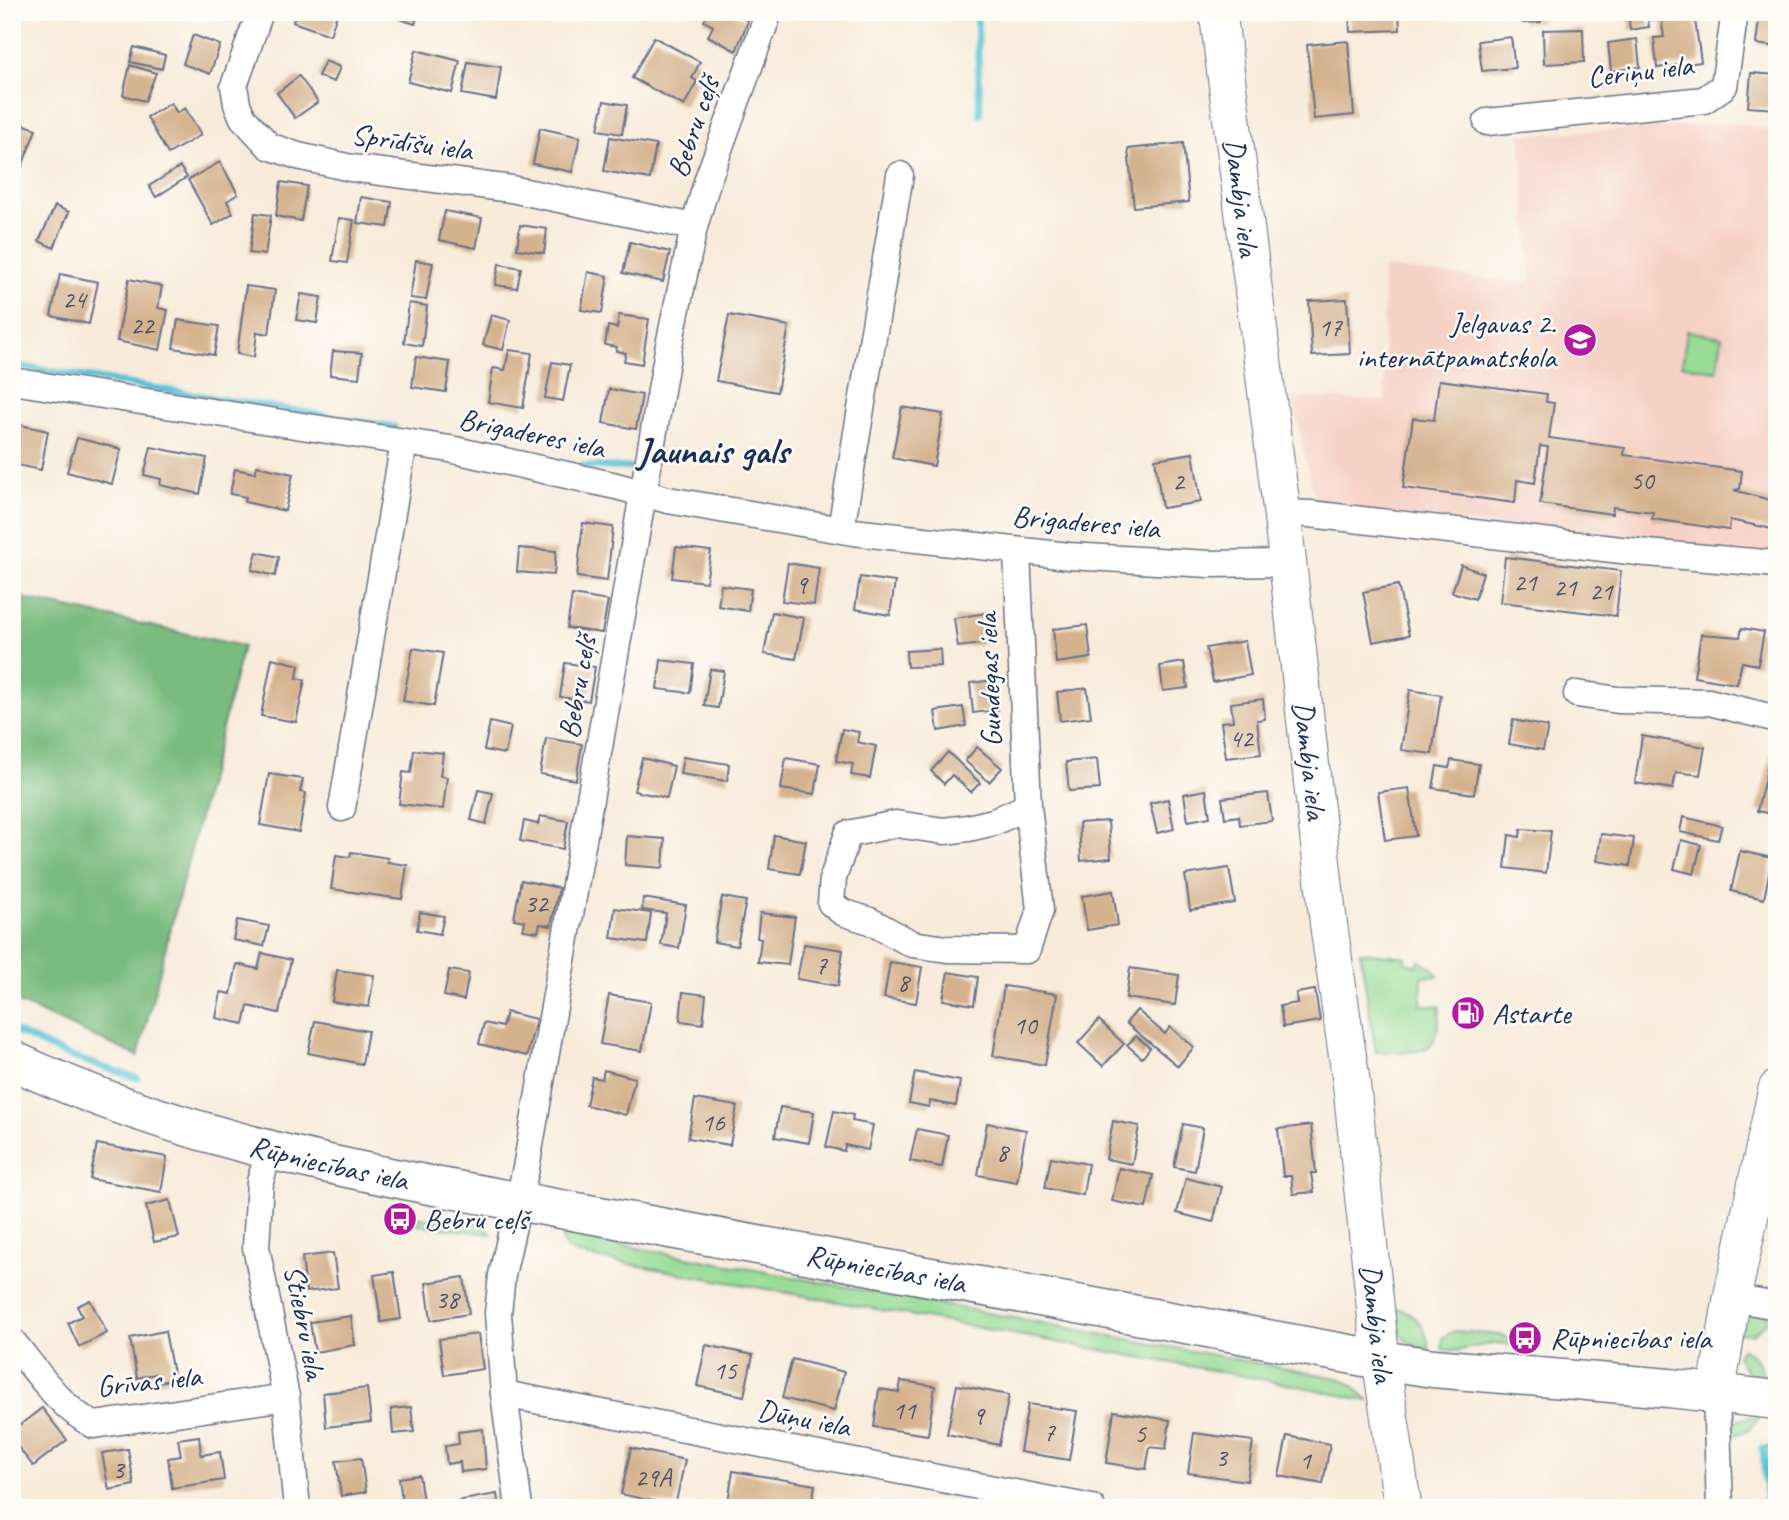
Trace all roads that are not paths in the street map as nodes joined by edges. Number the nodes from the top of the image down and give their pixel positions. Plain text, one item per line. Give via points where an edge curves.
1 (260, 12) edge
2 (769, 12) edge
3 (1218, 12) edge
4 (1735, 12) edge
5 (1487, 122) dead end
6 (900, 175) dead end
7 (694, 227) junction
8 (12, 381) edge
9 (404, 442) junction
10 (644, 494) junction
11 (1282, 513) junction
12 (841, 529) junction
13 (1017, 551) junction
14 (1287, 563) junction
15 (1777, 564) edge
16 (1577, 694) dead end
17 (1777, 719) edge
18 (1028, 806) junction
19 (342, 808) dead end
20 (12, 1060) edge
21 (1777, 1089) edge
22 (269, 1151) junction
23 (517, 1202) junction
24 (1732, 1298) junction
25 (1777, 1306) edge
26 (12, 1341) edge
27 (1381, 1360) junction
28 (505, 1394) junction
29 (1716, 1394) junction
30 (286, 1397) junction
31 (1777, 1401) edge
32 (298, 1508) edge
33 (519, 1508) edge
34 (1092, 1508) edge
35 (1403, 1508) edge
36 (1720, 1508) edge

1 - 7 street, Sprīdīšu iela via 234,86 243,118 269,146 351,168 511,189
2 - 7 street, Bebru ceļš
3 - 11 street, Dambja iela
4 - 5 street, Ceriņu iela via 1724,86 1704,100
6 - 12 street
7 - 10 street, Bebru ceļš
8 - 9 street, Brigaderes iela
9 - 10 street, Brigaderes iela
9 - 19 street
10 - 12 street, Brigaderes iela
10 - 23 street, Bebru ceļš
11 - 14 street, Dambja iela
11 - 15 street
12 - 13 street, Brigaderes iela
13 - 14 street, Brigaderes iela via 1209,564
13 - 18 street, Gundegas iela
14 - 27 street, Dambja iela
16 - 17 street via 1618,700 1709,702
18 - 18 street, Gundegas iela via 1040,910 1027,950 912,944 831,903 833,878 848,834 896,824 944,831 968,828
20 - 22 main road, Rūpniecības iela via 124,1106
21 - 24 street
22 - 23 main road, Rūpniecības iela
22 - 30 street, Stiebru iela via 260,1182 256,1247
23 - 27 main road, Rūpniecības iela
23 - 28 street, Bebru ceļš via 498,1313
24 - 25 street
24 - 29 street
26 - 30 street, Grīvas iela via 59,1398 94,1425
27 - 29 main road, Rūpniecības iela
27 - 35 street, Dambja iela
28 - 33 street, Bebru ceļš
28 - 34 street, Dūņu iela
29 - 31 main road, Rūpniecības iela
29 - 36 street
30 - 32 street, Stiebru iela

